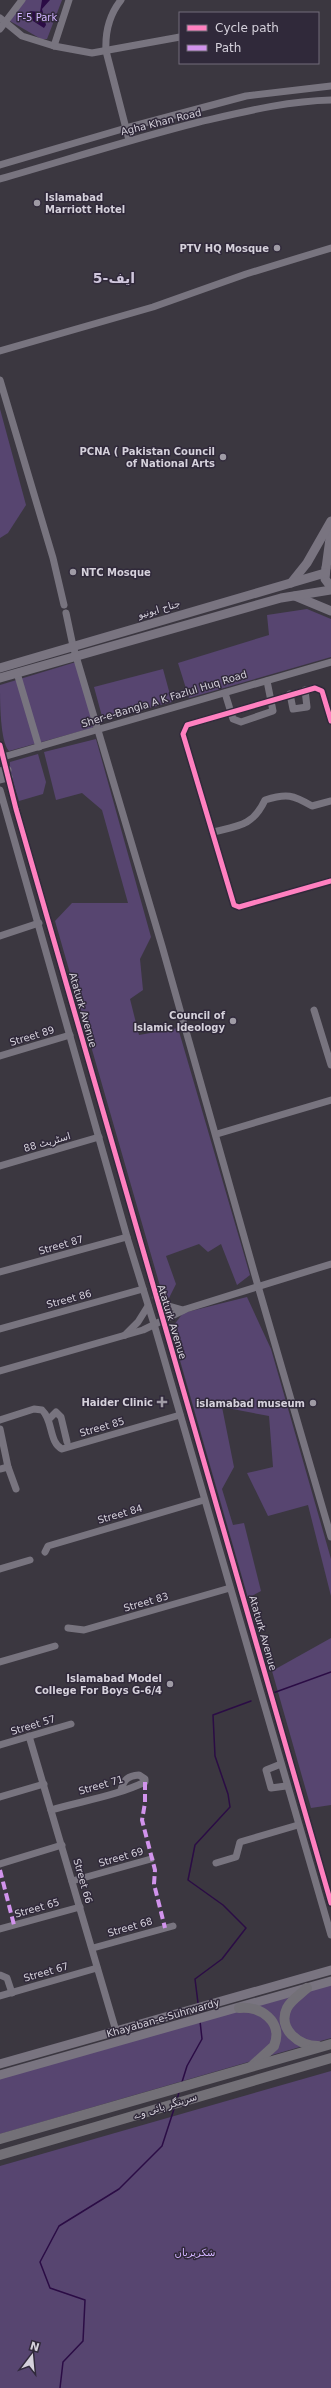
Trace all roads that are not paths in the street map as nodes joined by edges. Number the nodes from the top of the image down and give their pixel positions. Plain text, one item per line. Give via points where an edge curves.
1 (22, 0) edge
2 (69, 0) edge
3 (121, 0) edge
4 (3, 20) edge
5 (0, 29) edge
6 (179, 37) edge
7 (54, 46) junction
8 (106, 51) junction
9 (331, 86) edge
10 (331, 100) edge
11 (126, 128) junction
12 (129, 140) junction
13 (0, 165) edge
14 (0, 179) edge
15 (331, 248) edge
16 (0, 351) edge
17 (0, 380) edge
18 (331, 521) edge
19 (331, 532) edge
20 (327, 568) edge
21 (291, 583) junction
22 (331, 587) edge
23 (331, 590) edge
24 (294, 596) junction
25 (64, 605) dead end
26 (331, 611) edge
27 (66, 613) dead end
28 (73, 646) junction
29 (76, 656) junction
30 (331, 662) edge
31 (0, 668) edge
32 (17, 673) junction
33 (0, 678) edge
34 (267, 680) junction
35 (305, 690) junction
36 (225, 692) junction
37 (290, 694) junction
38 (272, 699) junction
39 (230, 711) junction
40 (331, 721) edge
41 (98, 731) junction
42 (0, 745) edge
43 (39, 747) junction
44 (3, 757) junction
45 (4, 775) edge
46 (0, 790) edge
47 (331, 801) edge
48 (16, 806) junction
49 (2, 809) edge
50 (213, 832) junction
51 (331, 881) edge
52 (39, 923) junction
53 (0, 936) edge
54 (314, 1010) dead end
55 (70, 1034) junction
56 (86, 1053) junction
57 (0, 1056) edge
58 (76, 1056) junction
59 (331, 1065) edge
60 (331, 1100) edge
61 (217, 1134) junction
62 (99, 1137) junction
63 (0, 1166) edge
64 (127, 1237) junction
65 (331, 1264) edge
66 (0, 1272) edge
67 (258, 1286) junction
68 (143, 1289) junction
69 (156, 1297) junction
70 (148, 1306) junction
71 (183, 1310) junction
72 (163, 1319) junction
73 (154, 1324) junction
74 (0, 1329) edge
75 (123, 1336) junction
76 (0, 1370) edge
77 (180, 1415) junction
78 (49, 1419) junction
79 (0, 1420) edge
80 (0, 1430) edge
81 (67, 1442) dead end
82 (8, 1466) junction
83 (0, 1469) edge
84 (16, 1489) dead end
85 (204, 1500) junction
86 (331, 1537) edge
87 (45, 1552) dead end
88 (30, 1560) dead end
89 (0, 1569) edge
90 (230, 1588) junction
91 (246, 1606) junction
92 (236, 1609) junction
93 (68, 1628) dead end
94 (55, 1646) dead end
95 (0, 1662) edge
96 (72, 1724) dead end
97 (30, 1736) junction
98 (0, 1745) edge
99 (281, 1764) junction
100 (44, 1784) junction
101 (286, 1786) junction
102 (121, 1790) junction
103 (0, 1797) edge
104 (51, 1810) junction
105 (298, 1825) junction
106 (62, 1845) junction
107 (152, 1859) dead end
108 (216, 1863) dead end
109 (0, 1864) edge
110 (72, 1881) junction
111 (331, 1903) edge
112 (80, 1907) junction
113 (173, 1926) dead end
114 (0, 1929) edge
115 (331, 1935) edge
116 (93, 1948) junction
117 (97, 1968) junction
118 (331, 1970) edge
119 (0, 1975) edge
120 (331, 1981) edge
121 (307, 1988) junction
122 (12, 1993) junction
123 (0, 1996) edge
124 (239, 2008) junction
125 (175, 2015) junction
126 (179, 2024) junction
127 (116, 2031) junction
128 (329, 2045) edge
129 (331, 2058) edge
130 (0, 2064) edge
131 (248, 2069) junction
132 (0, 2075) edge
133 (139, 2100) junction
134 (156, 2109) junction
135 (0, 2139) edge
136 (0, 2143) edge
137 (0, 2151) edge
138 (0, 2155) edge

1 - 4 street
2 - 7 street
3 - 8 street via 109,20 105,37
4 - 5 street
4 - 7 street via 22,36
6 - 8 street
7 - 8 street via 92,53
8 - 11 street
9 - 11 street, Agha Khan Road via 246,96
10 - 12 street, Agha Khan Road via 258,108
11 - 12 street
11 - 13 street, Agha Khan Road
12 - 14 street, Agha Khan Road
15 - 16 street via 152,307
17 - 25 street
18 - 21 main road via 307,562
19 - 20 main road
20 - 21 main road, جناح ایونیو
20 - 22 main road
21 - 28 main road, جناح ایونیو
23 - 24 main road
24 - 26 main road
24 - 29 main road
27 - 28 street
28 - 29 street
28 - 31 main road, جناح ایونیو
29 - 32 main road
29 - 41 street
30 - 34 street, Sher-e-Bangla A K Fazlul Huq Road
32 - 33 main road
32 - 43 street
34 - 36 street, Sher-e-Bangla A K Fazlul Huq Road
34 - 38 street
35 - 37 street
35 - 37 street via 307,707 293,709
35 - 40 street via 315,688 322,691
36 - 39 street
36 - 41 street, Sher-e-Bangla A K Fazlul Huq Road
37 - 38 street
38 - 39 street
38 - 39 street via 274,708 271,713 241,722 233,719
39 - 50 street via 187,725 183,734
41 - 43 street, Sher-e-Bangla A K Fazlul Huq Road
41 - 61 street
42 - 44 street, Ataturk Avenue
43 - 44 street, Sher-e-Bangla A K Fazlul Huq Road
44 - 45 street, Ataturk Avenue
45 - 48 street, Ataturk Avenue
46 - 49 street, Ataturk Avenue
47 - 50 street via 312,806 290,795 279,796 265,800 254,819
48 - 49 street
48 - 56 street, Ataturk Avenue
49 - 52 street, Ataturk Avenue
50 - 51 street via 234,905 239,907
52 - 53 street
52 - 55 street, Ataturk Avenue
54 - 59 street
55 - 57 street, Street 89
55 - 58 street, Ataturk Avenue
56 - 58 street
56 - 69 street, Ataturk Avenue
58 - 62 street, Ataturk Avenue
60 - 61 street
61 - 67 street
62 - 63 street, اسٹریٹ 88
62 - 64 street, Ataturk Avenue
64 - 66 street, Street 87
64 - 68 street, Ataturk Avenue
65 - 67 street
67 - 71 street
67 - 86 street
68 - 70 street, Ataturk Avenue
68 - 74 street, Street 86
69 - 71 street via 169,1306
69 - 72 street, Ataturk Avenue
70 - 73 street, Ataturk Avenue
70 - 75 street via 138,1322
71 - 72 street
72 - 73 street
72 - 91 street, Ataturk Avenue
73 - 75 street
73 - 77 street, Ataturk Avenue
75 - 76 street
77 - 78 street, Street 85 via 62,1449 56,1444
77 - 85 street, Ataturk Avenue
78 - 79 street via 42,1410 34,1409
78 - 81 street via 56,1412 61,1417
80 - 82 street
82 - 83 street
82 - 84 street
85 - 87 street, Street 84 via 48,1546
85 - 90 street, Ataturk Avenue
88 - 89 street
90 - 92 street, Ataturk Avenue
90 - 93 street, Street 83 via 84,1630
91 - 92 street
91 - 111 street, Ataturk Avenue
92 - 99 street, Ataturk Avenue
94 - 95 street
96 - 97 street, Street 57
97 - 98 street, Street 57
97 - 100 street, Street 66
99 - 101 street, Ataturk Avenue
99 - 101 street via 266,1770 271,1788
100 - 103 street
100 - 104 street, Street 66
101 - 105 street, Ataturk Avenue
102 - 102 street, Street 71 via 145,1782 139,1775 128,1777 123,1782
102 - 104 street, Street 71
104 - 106 street, Street 66
105 - 108 street via 240,1842 236,1856
105 - 115 street, Ataturk Avenue
106 - 109 street
106 - 110 street, Street 66
107 - 110 street, Street 69
110 - 112 street, Street 66
112 - 114 street, Street 65
112 - 116 street, Street 66
113 - 116 street, Street 68
116 - 117 street, Street 66
117 - 122 street, Street 67
117 - 127 street, Street 66
118 - 125 main road, Khayaban-e-Suhrwardy
119 - 122 street via 7,1978
120 - 121 main road, Khayaban-e-Suhrwardy
121 - 124 main road, Khayaban-e-Suhrwardy
121 - 128 highway via 289,2005 285,2014 288,2030 300,2042 308,2045
122 - 123 street, Street 67
124 - 126 main road, Khayaban-e-Suhrwardy
124 - 131 highway via 252,2008 264,2013 273,2022 276,2035 276,2042 269,2052
125 - 126 main road
125 - 127 main road, Khayaban-e-Suhrwardy
126 - 132 main road, Khayaban-e-Suhrwardy
127 - 130 main road, Khayaban-e-Suhrwardy
128 - 131 highway, سرینگر ہائی وے
129 - 134 highway, سرینگر ہائی وے
131 - 133 highway, سرینگر ہائی وے
133 - 134 highway via 123,2108 58,2126 56,2132 62,2134
133 - 135 highway, سرینگر ہائی وے
134 - 138 highway, سرینگر ہائی وے
136 - 137 highway via 43,2131 48,2134 46,2139

